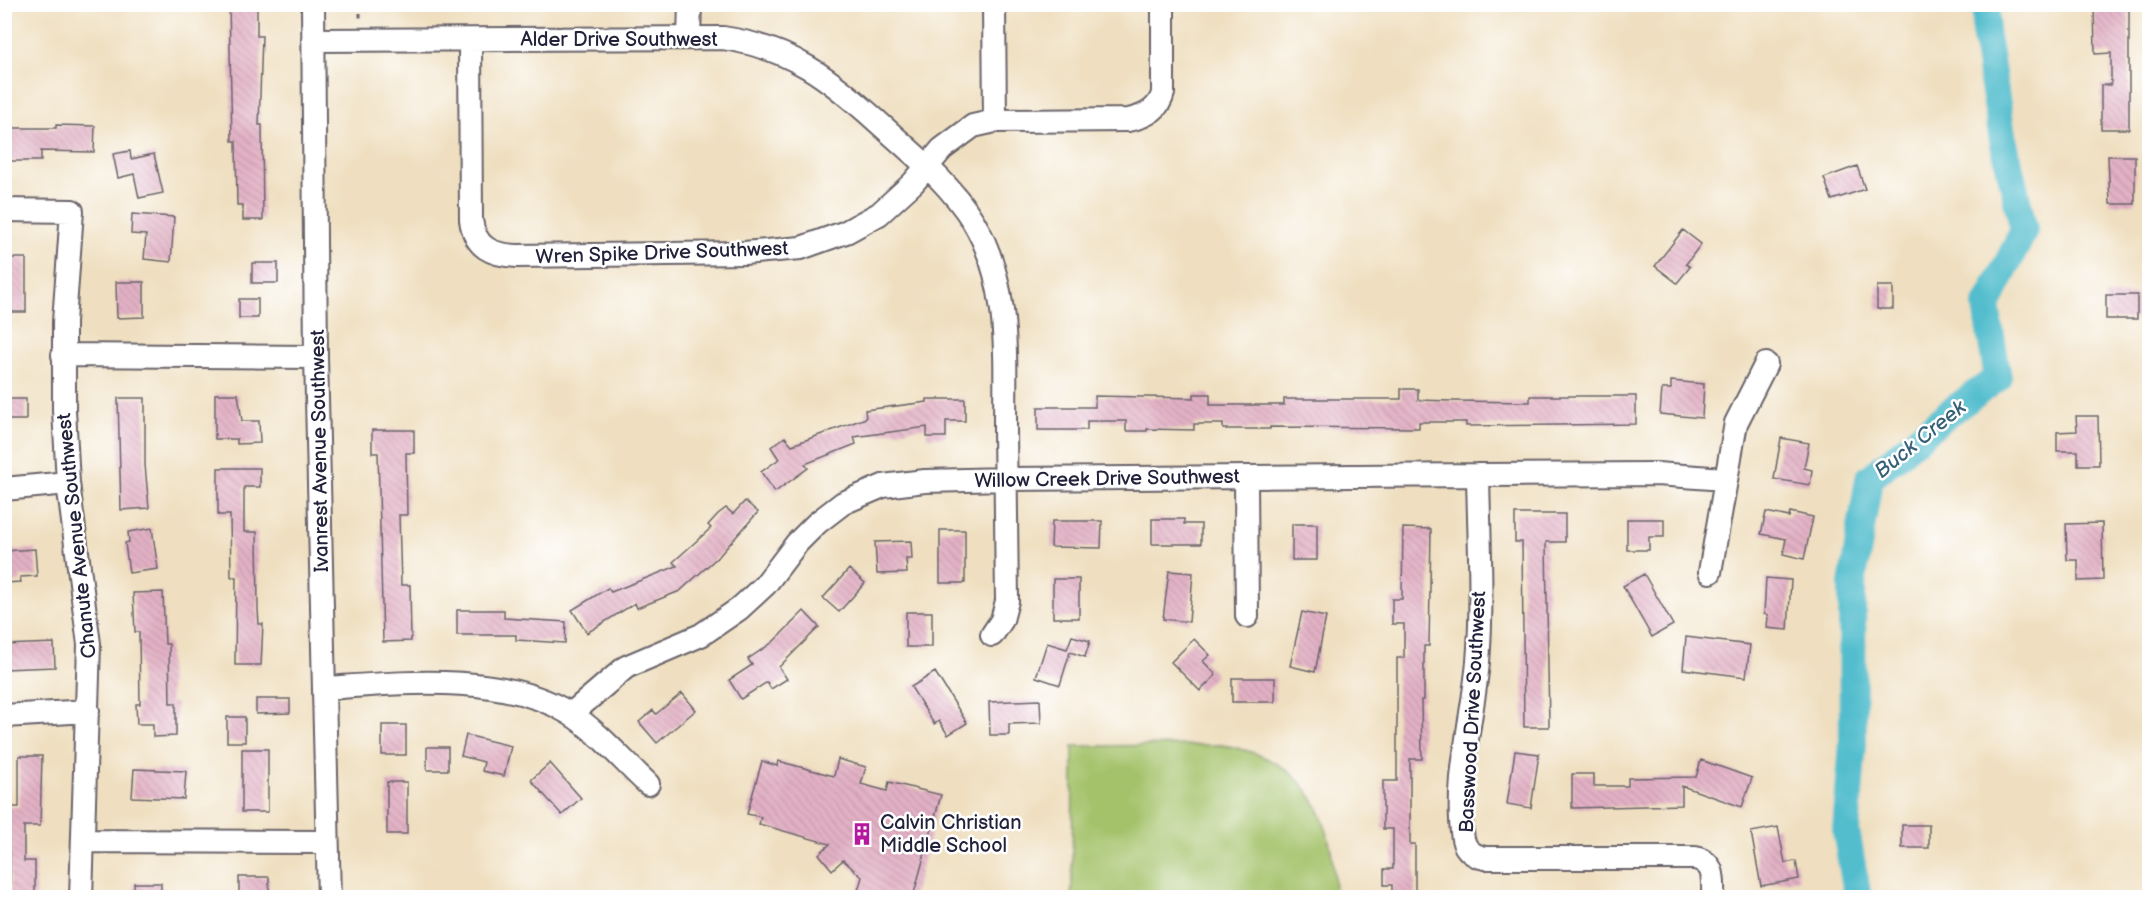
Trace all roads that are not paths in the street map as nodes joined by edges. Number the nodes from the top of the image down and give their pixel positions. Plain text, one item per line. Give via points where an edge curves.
1 (313, 4) edge
2 (690, 4) edge
3 (994, 4) edge
4 (1163, 4) edge
5 (689, 37) junction
6 (314, 40) junction
7 (470, 40) junction
8 (995, 121) junction
9 (927, 166) junction
10 (4, 210) edge
11 (63, 356) junction
12 (316, 357) junction
13 (1766, 364) dead end
14 (1478, 475) junction
15 (1246, 477) junction
16 (1006, 479) junction
17 (1724, 479) junction
18 (68, 483) junction
19 (4, 489) edge
20 (1710, 572) dead end
21 (1247, 616) dead end
22 (992, 635) dead end
23 (326, 688) junction
24 (88, 711) junction
25 (571, 714) junction
26 (4, 716) edge
27 (648, 784) dead end
28 (84, 841) junction
29 (327, 842) junction
30 (81, 897) edge
31 (329, 897) edge
32 (1713, 897) edge

1 - 6 street, Ivanrest Avenue Southwest
2 - 5 street
3 - 8 street
4 - 8 street, Wren Spike Drive Southwest via 1164,87 1161,99 1151,111 1128,120
5 - 7 street, Alder Drive Southwest
5 - 9 street, Alder Drive Southwest via 754,43 802,62 832,82
6 - 7 street, Alder Drive Southwest
6 - 12 street, Ivanrest Avenue Southwest
7 - 9 street, Wren Spike Drive Southwest via 471,220 481,245 498,255 744,253 801,248 870,219 904,193
8 - 9 street, Wren Spike Drive Southwest via 958,134
9 - 16 street, Alder Drive Southwest via 970,216 996,275 1004,331
10 - 11 street, Chanute Avenue Southwest via 72,211
11 - 12 street
11 - 18 street, Chanute Avenue Southwest
12 - 23 street, Ivanrest Avenue Southwest
13 - 17 street via 1736,423
14 - 15 street, Willow Creek Drive Southwest
14 - 17 street, Willow Creek Drive Southwest via 1657,474
14 - 32 street, Basswood Drive Southwest via 1479,635 1464,777 1465,846 1485,858 1695,858 1708,863 1711,869
15 - 16 street, Willow Creek Drive Southwest
15 - 21 street
16 - 22 street, Alder Drive Southwest via 1007,601 1002,620
16 - 25 street, Willow Creek Drive Southwest via 899,483 843,503 806,533 765,585 739,609 701,635 626,667
17 - 20 street
18 - 19 street
18 - 24 street, Chanute Avenue Southwest via 88,626
23 - 25 street via 387,683 467,684 515,692
23 - 29 street, Ivanrest Avenue Southwest
24 - 26 street
24 - 28 street, Chanute Avenue Southwest
25 - 27 street
28 - 29 street
28 - 30 street, Chanute Avenue Southwest
29 - 31 street, Ivanrest Avenue Southwest

